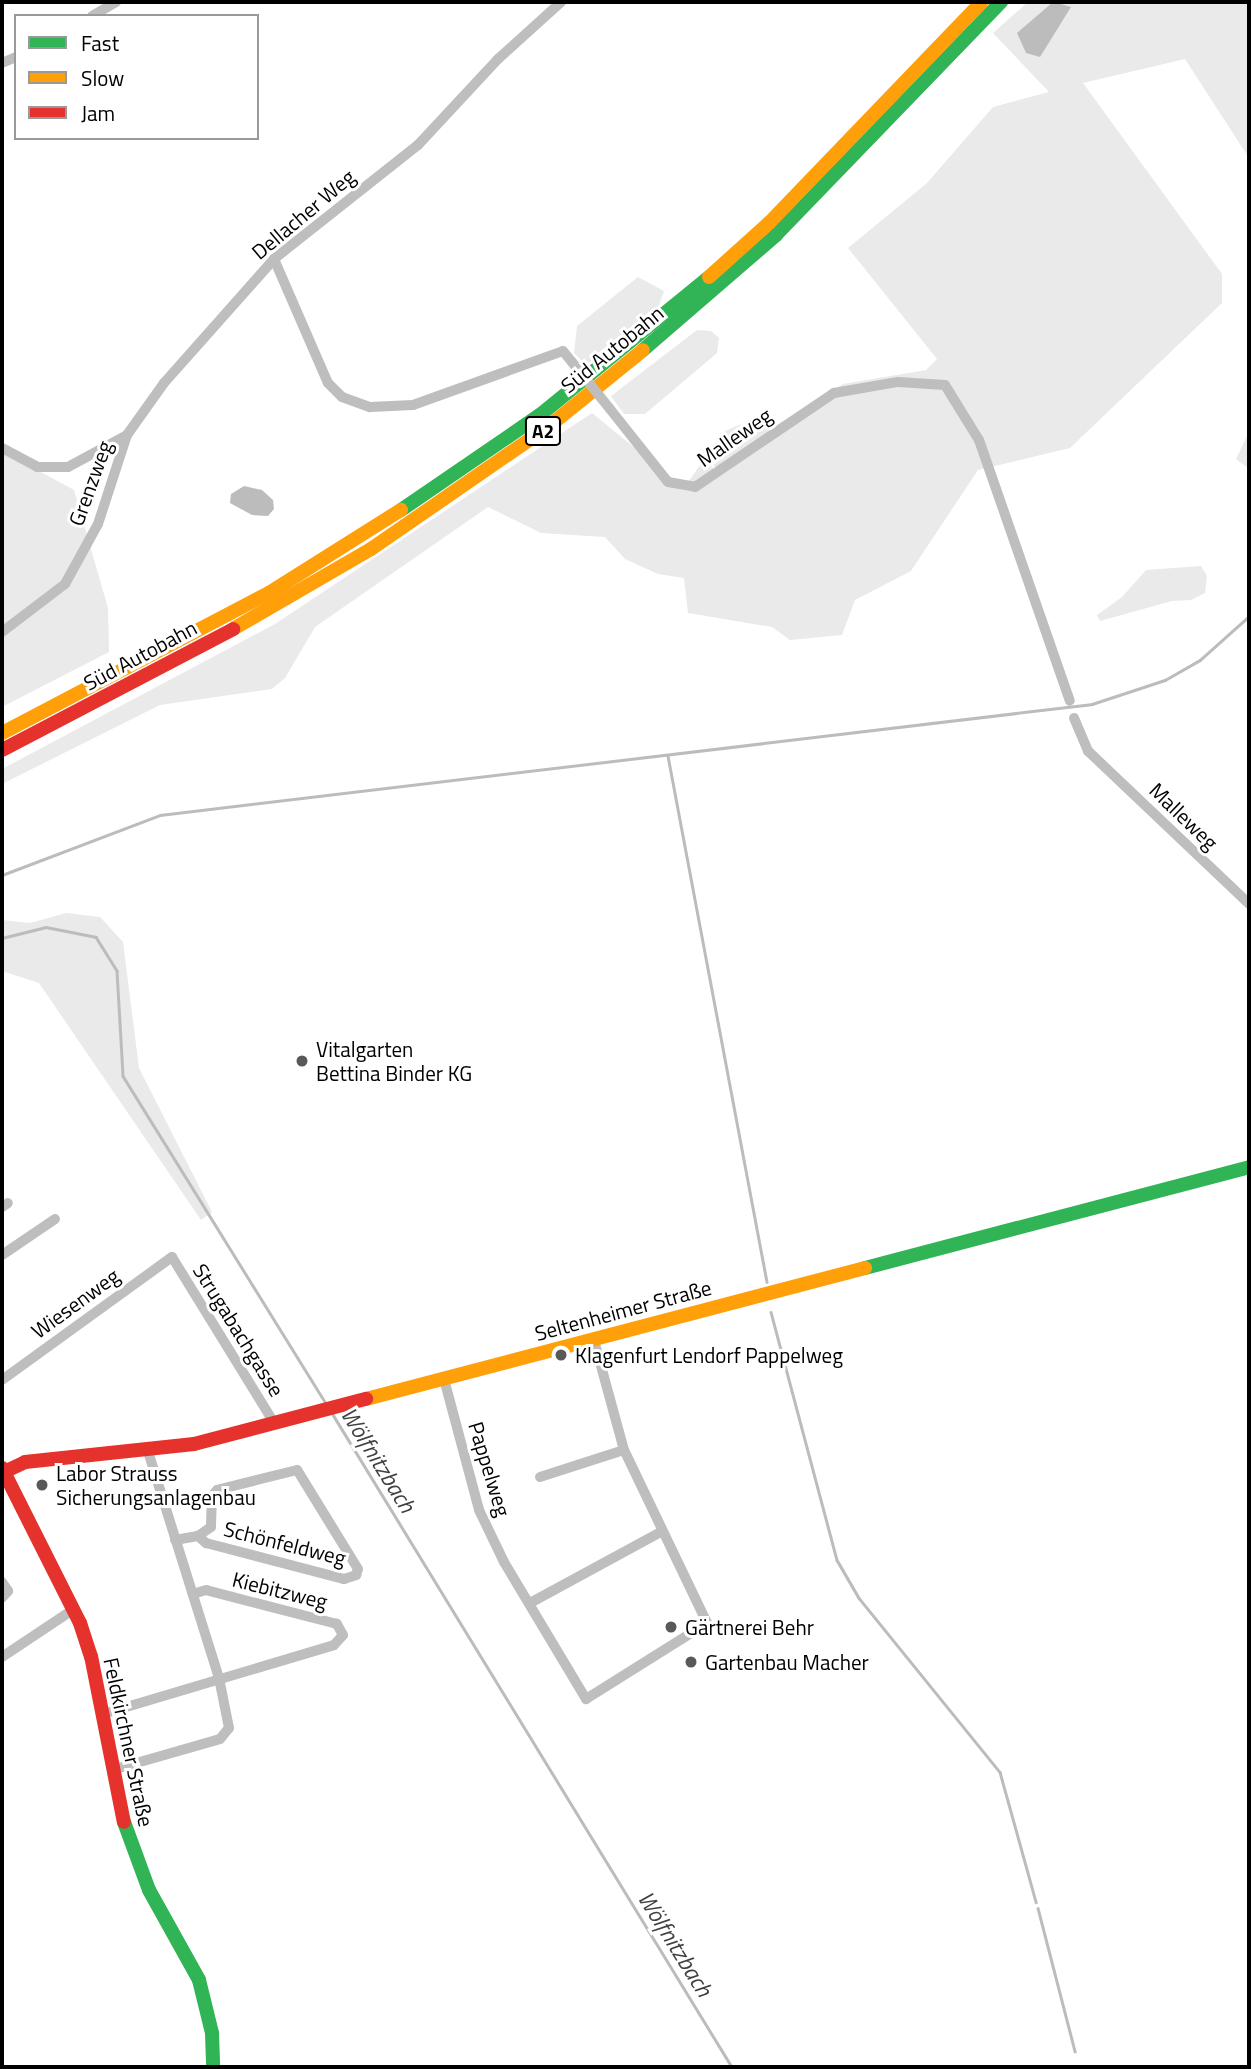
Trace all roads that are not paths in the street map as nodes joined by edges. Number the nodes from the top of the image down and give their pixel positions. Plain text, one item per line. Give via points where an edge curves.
1 (116, 2) edge
2 (561, 2) edge
3 (982, 2) edge
4 (1002, 2) edge
5 (95, 14) edge
6 (274, 259) junction
7 (127, 436) junction
8 (2, 448) edge
9 (2, 632) edge
10 (1070, 701) dead end
11 (1074, 718) dead end
12 (2, 733) edge
13 (2, 750) edge
14 (1249, 904) edge
15 (1249, 1167) edge
16 (55, 1219) dead end
17 (2, 1255) edge
18 (172, 1257) joint
19 (594, 1340) junction
20 (444, 1379) junction
21 (2, 1380) edge
22 (274, 1423) junction
23 (624, 1450) junction
24 (148, 1452) junction
25 (3, 1471) edge
26 (540, 1477) dead end
27 (661, 1532) junction
28 (198, 1536) junction
29 (175, 1540) junction
30 (2, 1582) edge
31 (193, 1594) junction
32 (2, 1598) edge
33 (530, 1603) junction
34 (74, 1609) junction
35 (2, 1657) edge
36 (219, 1678) junction
37 (103, 1714) junction
38 (112, 1770) junction
39 (213, 2067) edge

1 - 5 street
2 - 6 street, Dellacher Weg via 498,59 418,145
3 - 12 main road, Süd Autobahn / A2 via 769,223 690,294 540,415 364,536 269,593
4 - 13 main road, Süd Autobahn / A2 via 776,235 700,304 548,427 371,549 276,606
6 - 7 street, Dellacher Weg via 164,383
6 - 10 street, Malleweg, bridge via 328,383 342,397 370,407 412,405 564,351 668,482 695,487 834,393 898,382 945,385 979,440
7 - 8 street, Dellacher Weg via 68,467 37,467
7 - 9 street, Grenzweg via 98,524 65,584
11 - 14 street, Malleweg via 1088,751
15 - 19 main road, Seltenheimer Straße
16 - 17 street
18 - 21 street, Wiesenweg
18 - 22 street, Strugabachgasse
19 - 20 main road, Seltenheimer Straße
19 - 23 street, Pappelweg
20 - 22 main road, Seltenheimer Straße
20 - 33 street, Pappelweg via 479,1510
22 - 24 main road, Seltenheimer Straße
23 - 26 street
23 - 27 street, Pappelweg
24 - 25 main road, Seltenheimer Straße via 26,1462
24 - 29 street
25 - 34 main road, Feldkirchner Straße
27 - 33 street
27 - 33 street, Pappelweg via 707,1623 586,1699
28 - 28 street, Schönfeldweg via 206,1543 344,1579 356,1575 358,1569 297,1470 216,1489 211,1527
28 - 29 street, Schönfeldweg
29 - 31 street
30 - 32 street via 8,1591
31 - 36 street
31 - 36 street, Kiebitzweg via 206,1590 337,1624 343,1635 334,1645
34 - 35 street
34 - 37 main road, Feldkirchner Straße via 91,1656
36 - 37 street
36 - 38 street via 227,1735
37 - 38 main road, Feldkirchner Straße
38 - 39 main road, Feldkirchner Straße via 132,1852 206,2000

